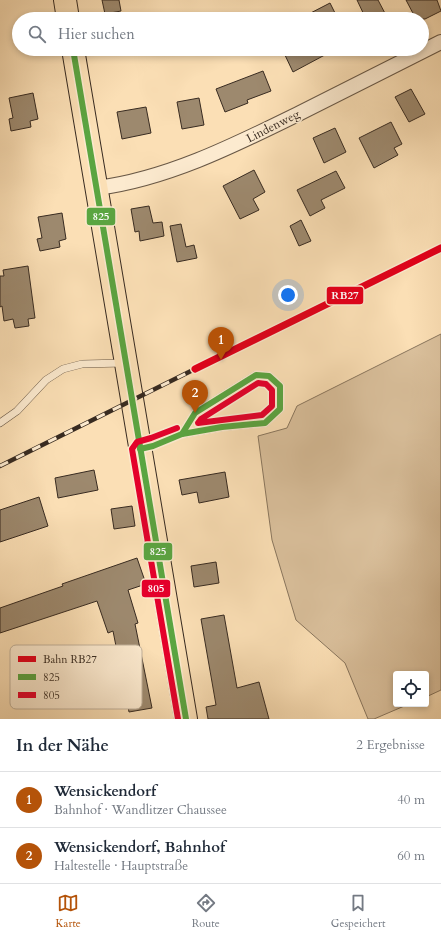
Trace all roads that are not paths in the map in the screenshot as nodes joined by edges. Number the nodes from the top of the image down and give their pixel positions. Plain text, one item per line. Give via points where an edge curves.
1 (65, 0) edge
2 (67, 12) edge
3 (441, 42) edge
4 (429, 48) edge
5 (74, 56) edge
6 (413, 56) edge
7 (97, 188) junction
8 (126, 363) junction
9 (0, 423) edge
10 (182, 434) junction
11 (140, 449) junction
12 (186, 719) edge

1 - 2 main road
3 - 4 street, Lindenweg
5 - 7 main road
6 - 7 street, Lindenweg via 237,144 188,164
7 - 8 main road
8 - 9 lane via 82,364 62,369 46,380 17,411
8 - 11 main road
10 - 10 lane via 265,423 280,409 280,386 269,376 256,375 195,413
10 - 11 lane
11 - 12 main road

